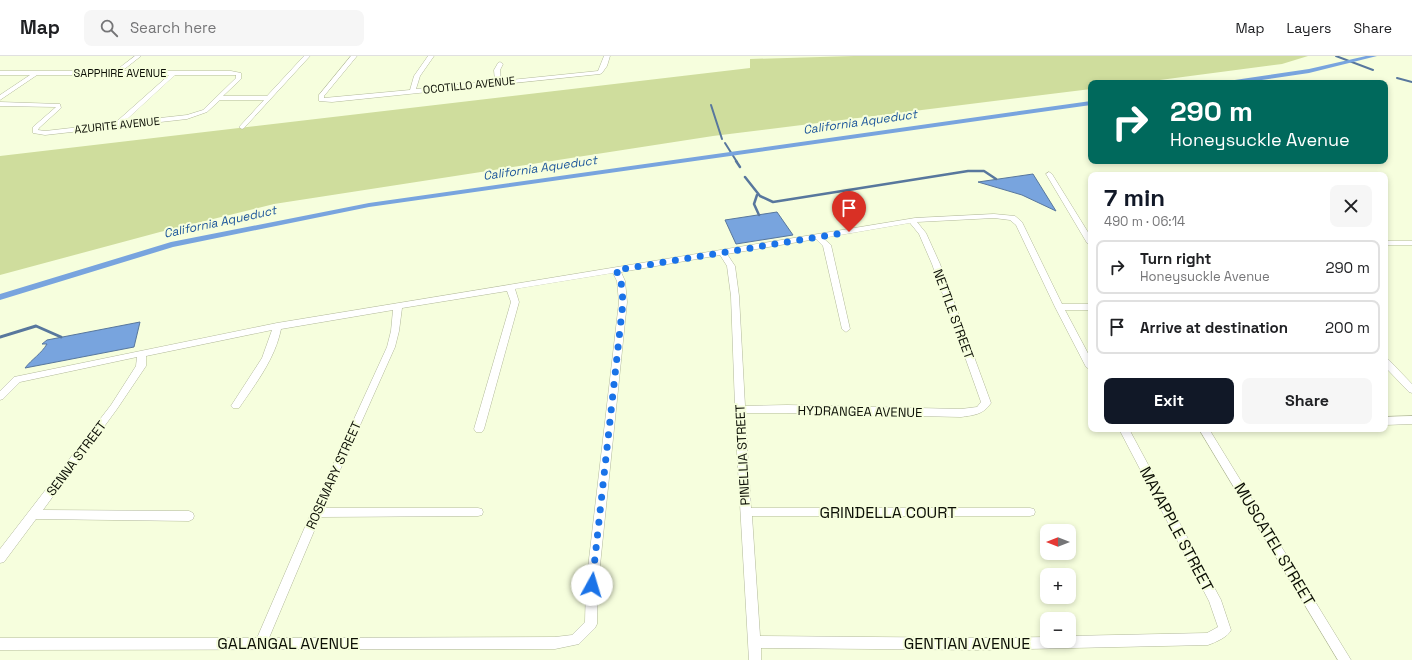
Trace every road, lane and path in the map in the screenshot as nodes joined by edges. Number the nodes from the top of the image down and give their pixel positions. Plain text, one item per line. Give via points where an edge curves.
1 (138, 56) edge
2 (307, 56) edge
3 (354, 56) edge
4 (431, 56) edge
5 (607, 56) edge
6 (500, 64) dead end
7 (0, 73) edge
8 (36, 73) junction
9 (116, 73) junction
10 (174, 73) junction
11 (498, 82) junction
12 (414, 91) junction
13 (0, 98) edge
14 (219, 98) junction
15 (269, 98) junction
16 (0, 104) edge
17 (118, 124) junction
18 (242, 127) dead end
19 (1049, 174) dead end
20 (912, 221) junction
21 (818, 237) junction
22 (1088, 238) edge
23 (1388, 243) edge
24 (1412, 243) edge
25 (722, 252) junction
26 (616, 270) junction
27 (510, 287) junction
28 (398, 306) junction
29 (1059, 307) junction
30 (1088, 307) edge
31 (277, 326) junction
32 (846, 329) dead end
33 (142, 353) junction
34 (1088, 361) edge
35 (1388, 364) edge
36 (1412, 390) edge
37 (0, 397) edge
38 (236, 406) dead end
39 (740, 410) junction
40 (980, 410) joint
41 (1388, 420) edge
42 (1412, 420) edge
43 (479, 429) dead end
44 (1126, 432) edge
45 (1206, 432) edge
46 (478, 512) dead end
47 (746, 512) junction
48 (1030, 512) dead end
49 (316, 513) junction
50 (33, 514) junction
51 (189, 516) dead end
52 (0, 558) edge
53 (1225, 630) joint
54 (754, 642) junction
55 (261, 643) junction
56 (0, 644) edge
57 (755, 660) edge
58 (1345, 660) edge

1 - 9 street
2 - 15 street
3 - 12 street, OCOTILLO AVENUE via 321,96 321,100
4 - 12 street via 417,76
5 - 11 street, OCOTILLO AVENUE via 600,72
6 - 11 street
7 - 8 street, SAPPHIRE AVENUE
8 - 9 street, SAPPHIRE AVENUE
8 - 13 street
9 - 10 street, SAPPHIRE AVENUE
10 - 14 street, SAPPHIRE AVENUE via 240,74
10 - 17 street
11 - 12 street, OCOTILLO AVENUE
14 - 15 street
14 - 17 street, AZURITE AVENUE via 199,114
15 - 18 street
16 - 17 street, AZURITE AVENUE via 58,105 59,107 36,127 35,132
19 - 22 street
20 - 21 street
20 - 29 street via 994,216 1012,218 1019,224
20 - 40 street, NETTLE STREET via 922,233 936,264 986,403
21 - 25 street
21 - 32 street via 827,245
23 - 24 street
25 - 26 street
25 - 39 street, PINELLIA STREET via 731,266 735,296
26 - 27 street
26 - 55 street, GALANGAL AVENUE via 621,281 623,302 592,585 591,624 575,640 554,643
27 - 28 street
27 - 43 street via 516,302
28 - 31 street
28 - 49 street, ROSEMARY STREET via 391,347
29 - 30 street
29 - 34 street
31 - 33 street
31 - 38 street via 276,337 269,353
33 - 37 street via 17,378
33 - 50 street, SENNA STREET via 141,366 114,408
35 - 36 street
39 - 40 street, HYDRANGEA AVENUE via 961,413
39 - 47 street, PINELLIA STREET
41 - 42 street
44 - 53 street, MAYAPPLE STREET via 1215,600
45 - 58 street, MUSCATEL STREET
46 - 49 street
47 - 48 street, GRINDELLA COURT
47 - 54 street, PINELLIA STREET
49 - 55 street, ROSEMARY STREET
50 - 51 street
50 - 52 street, SENNA STREET
53 - 54 street, GENTIAN AVENUE via 1208,639 983,644
54 - 57 street, PINELLIA STREET
55 - 56 street, GALANGAL AVENUE

